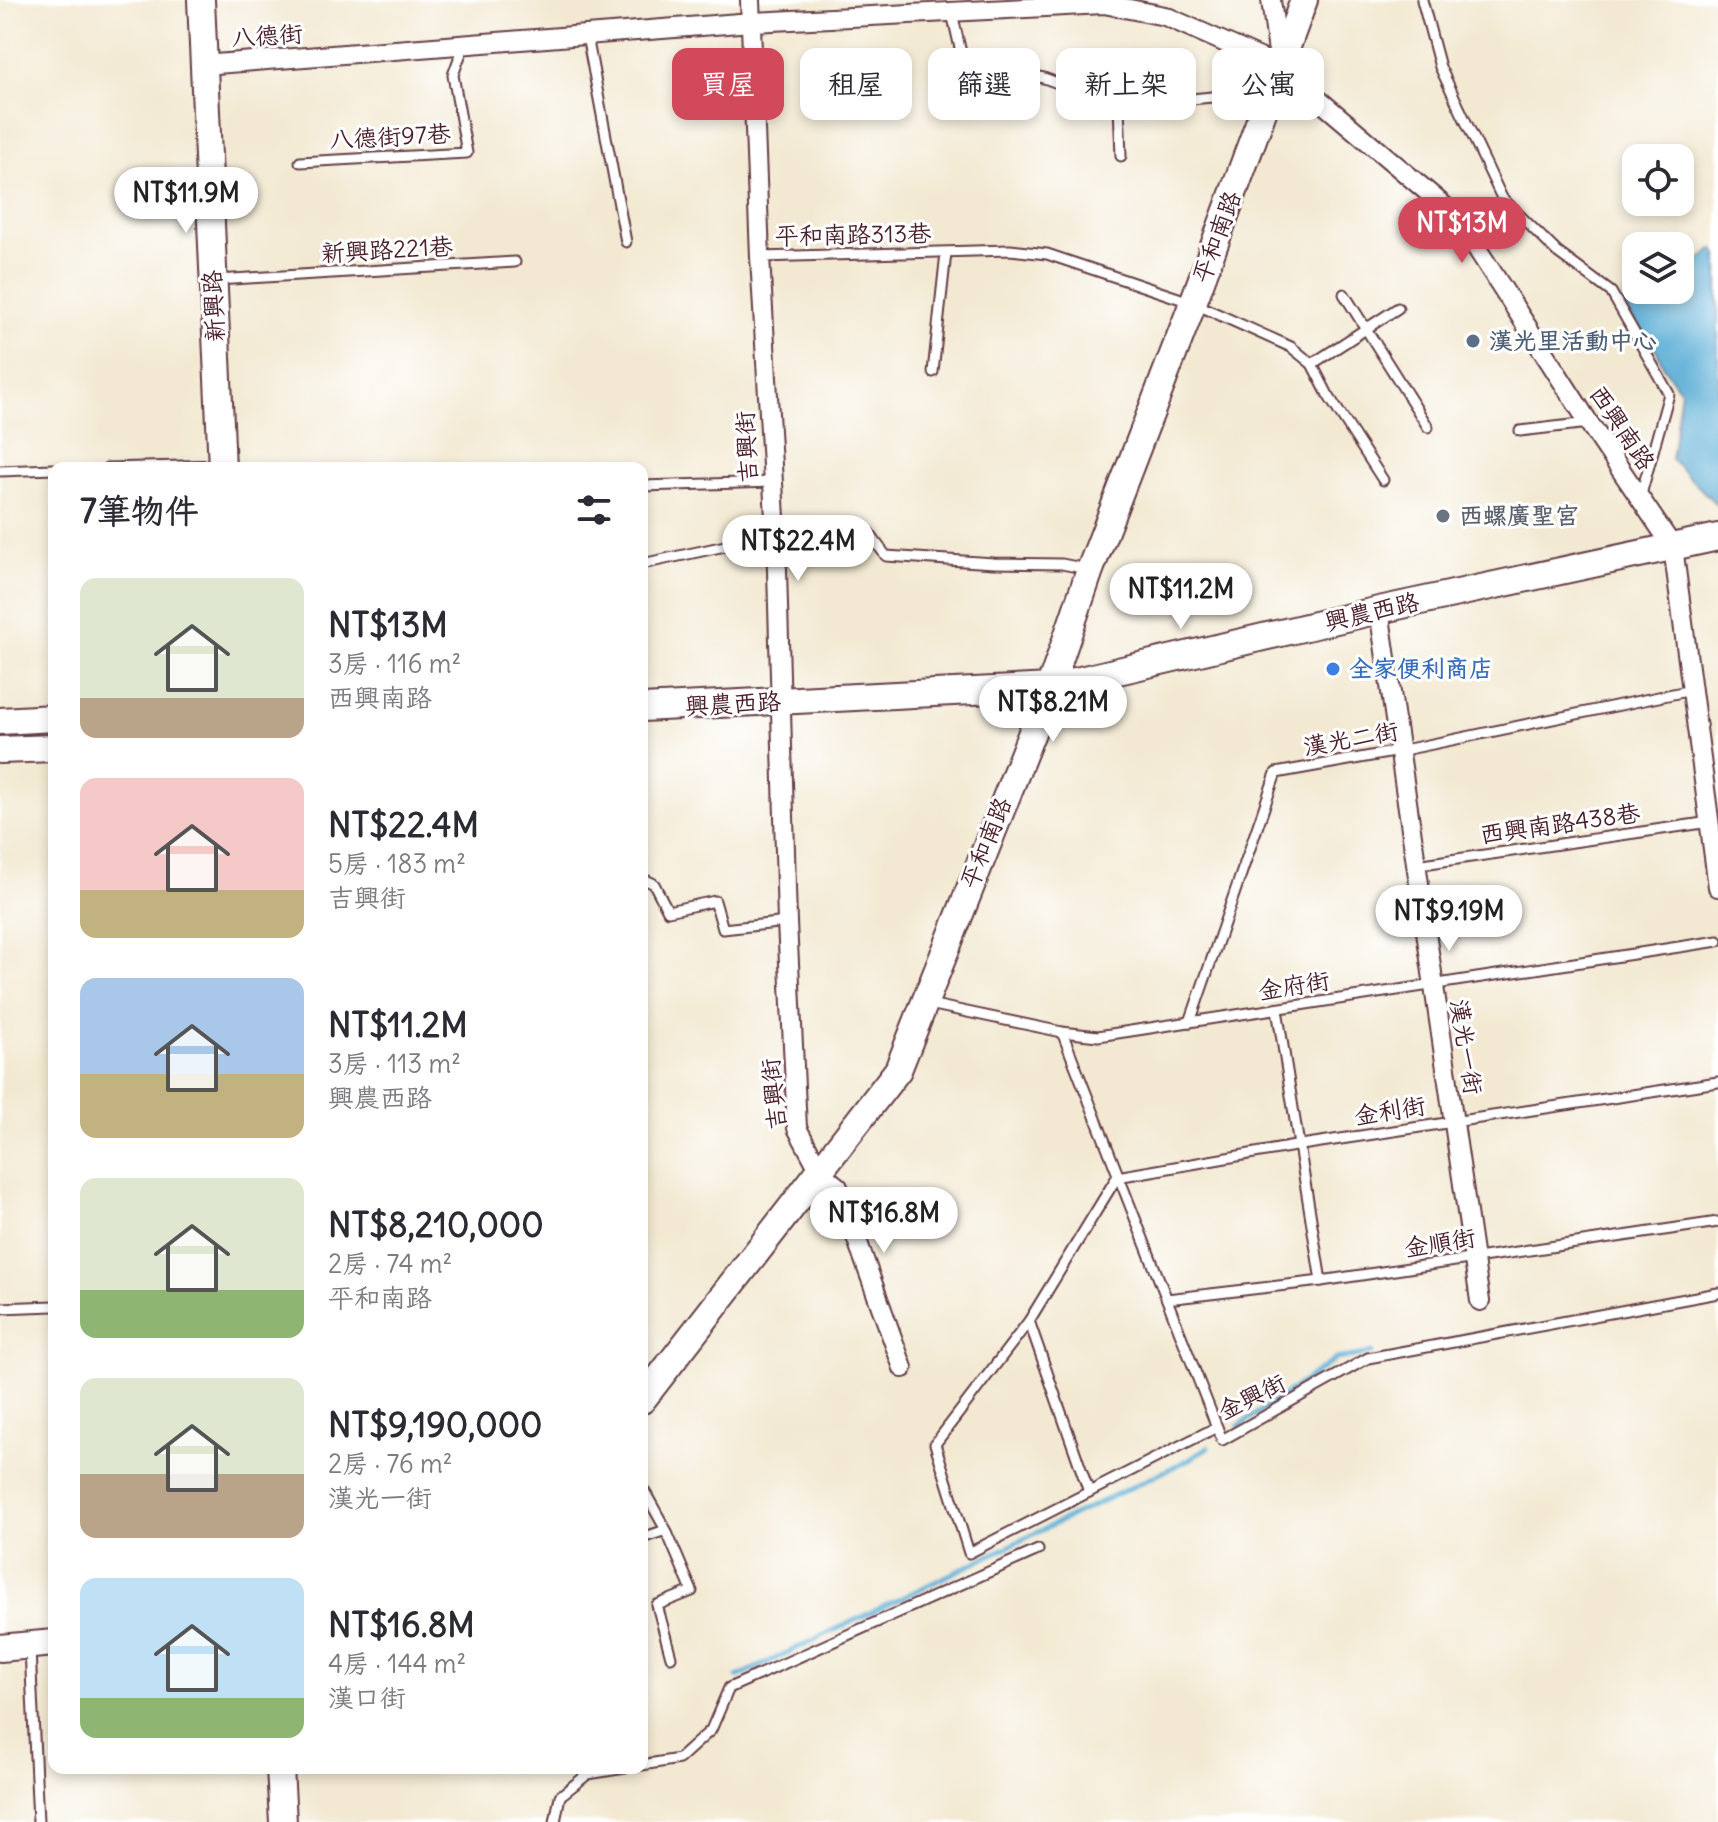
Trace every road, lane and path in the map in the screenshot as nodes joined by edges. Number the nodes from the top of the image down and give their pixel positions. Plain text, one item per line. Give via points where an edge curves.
1 (201, 0) edge
2 (750, 0) edge
3 (1271, 0) edge
4 (1304, 0) edge
5 (1422, 0) edge
6 (952, 13) junction
7 (752, 22) junction
8 (587, 36) junction
9 (464, 45) junction
10 (960, 48) edge
11 (1237, 48) edge
12 (1277, 48) edge
13 (1287, 48) edge
14 (203, 65) junction
15 (1324, 104) edge
16 (1120, 120) edge
17 (1259, 120) edge
18 (1121, 156) dead end
19 (300, 162) dead end
20 (626, 242) dead end
21 (946, 253) junction
22 (760, 257) junction
23 (515, 262) dead end
24 (213, 280) junction
25 (1344, 294) dead end
26 (1193, 303) junction
27 (1398, 308) dead end
28 (1366, 329) junction
29 (1312, 364) junction
30 (933, 372) dead end
31 (1589, 423) junction
32 (1428, 427) dead end
33 (1520, 431) dead end
34 (222, 462) edge
35 (48, 469) edge
36 (0, 471) edge
37 (1383, 480) dead end
38 (773, 482) junction
39 (648, 486) edge
40 (1640, 498) junction
41 (776, 535) junction
42 (1718, 537) edge
43 (1673, 547) junction
44 (648, 563) edge
45 (1090, 570) junction
46 (1379, 610) junction
47 (1050, 687) junction
48 (1692, 690) junction
49 (780, 702) junction
50 (648, 708) edge
51 (48, 718) edge
52 (0, 721) edge
53 (48, 748) edge
54 (0, 750) edge
55 (1399, 751) junction
56 (1710, 822) junction
57 (1416, 865) junction
58 (648, 881) edge
59 (1718, 887) edge
60 (787, 922) junction
61 (1718, 941) edge
62 (1433, 985) junction
63 (925, 1003) junction
64 (1277, 1009) junction
65 (1190, 1022) junction
66 (1062, 1032) junction
67 (1718, 1082) edge
68 (1453, 1121) junction
69 (1301, 1145) junction
70 (821, 1173) junction
71 (1117, 1177) junction
72 (1718, 1222) edge
73 (1474, 1258) junction
74 (1321, 1281) junction
75 (1718, 1293) edge
76 (1167, 1299) junction
77 (1480, 1301) dead end
78 (48, 1306) edge
79 (0, 1308) edge
80 (1029, 1321) junction
81 (903, 1368) dead end
82 (648, 1392) edge
83 (1217, 1427) junction
84 (1089, 1492) junction
85 (648, 1498) edge
86 (666, 1530) junction
87 (648, 1536) edge
88 (1038, 1550) dead end
89 (42, 1644) edge
90 (0, 1648) edge
91 (671, 1657) dead end
92 (648, 1764) edge
93 (280, 1774) edge
94 (588, 1774) edge
95 (38, 1822) edge
96 (283, 1822) edge
97 (555, 1822) edge

1 - 14 main road, 新興路
2 - 7 street, 吉興街
3 - 12 street
4 - 13 main road, 平和南路
5 - 40 lane via 1440,67 1502,198 1557,252 1611,292 1669,394
6 - 7 street, 八德街
6 - 10 lane
6 - 11 street, 八德街 via 1104,4 1165,16
7 - 8 street, 八德街
7 - 22 street, 吉興街
8 - 9 street, 八德街
8 - 20 lane
9 - 14 street, 八德街
9 - 19 lane, 八德街97巷 via 453,75 467,153
14 - 24 main road, 新興路
15 - 31 street, 西興南路 via 1456,216
16 - 18 lane
17 - 26 main road, 平和南路
21 - 22 lane, 平和南路313巷
21 - 26 lane, 平和南路313巷 via 1047,254
21 - 30 lane, 平和南路313巷
22 - 38 street, 吉興街
23 - 24 lane, 新興路221巷
24 - 34 main road, 新興路
25 - 28 lane
26 - 29 lane, 平和南路313巷 via 1291,347
26 - 45 main road, 平和南路
27 - 28 lane
28 - 29 lane
28 - 32 lane
29 - 37 lane
31 - 33 lane
31 - 40 street, 西興南路
35 - 36 lane
38 - 39 lane
38 - 41 street, 吉興街
40 - 43 street, 西興南路
41 - 44 lane
41 - 45 lane via 855,524 886,556 1062,564
41 - 49 street, 吉興街
42 - 43 main road, 興農西路
43 - 46 main road, 興農西路
43 - 48 street, 西興南路
45 - 47 main road, 平和南路
46 - 47 main road, 興農西路
46 - 55 street, 漢光一街
47 - 49 main road, 興農西路
47 - 63 main road, 平和南路
48 - 55 lane, 漢光二街
48 - 56 street, 西興南路
49 - 50 main road, 興農西路
49 - 60 street, 吉興街
51 - 52 main road
53 - 54 main road
55 - 57 street, 漢光一街
55 - 65 lane, 漢光二街 via 1276,773
56 - 57 lane, 西興南路438巷
56 - 59 street, 西興南路
57 - 62 street, 漢光一街
58 - 60 lane via 668,911 715,901 723,929
60 - 70 street, 吉興街 via 797,1128
61 - 62 lane, 金府街
62 - 64 lane, 金府街
62 - 68 street, 漢光一街
63 - 66 lane, 金府街
63 - 70 main road, 平和南路 via 898,1070
64 - 65 lane, 金府街
64 - 69 lane
65 - 66 lane, 金府街 via 1098,1036
66 - 71 lane, 金興街
67 - 68 lane, 金利街
68 - 69 lane, 金利街
68 - 73 street, 漢光一街
69 - 71 lane, 金利街
69 - 74 lane
70 - 81 street, 吉興街 via 838,1187
70 - 82 main road, 平和南路
71 - 76 lane, 金興街
71 - 80 lane
72 - 73 lane, 金順街
73 - 74 lane, 金順街
73 - 77 street, 漢光一街
74 - 76 lane, 金順街
75 - 83 lane, 金興街 via 1368,1358 1222,1440
76 - 83 lane, 金興街
78 - 79 lane
80 - 84 lane
80 - 84 lane via 935,1444 969,1553
83 - 84 lane
85 - 86 lane
86 - 87 lane
86 - 91 lane via 692,1591 657,1605
88 - 92 lane via 729,1688 711,1730 679,1759
89 - 90 main road
89 - 95 lane
93 - 96 main road
94 - 97 lane via 560,1796

